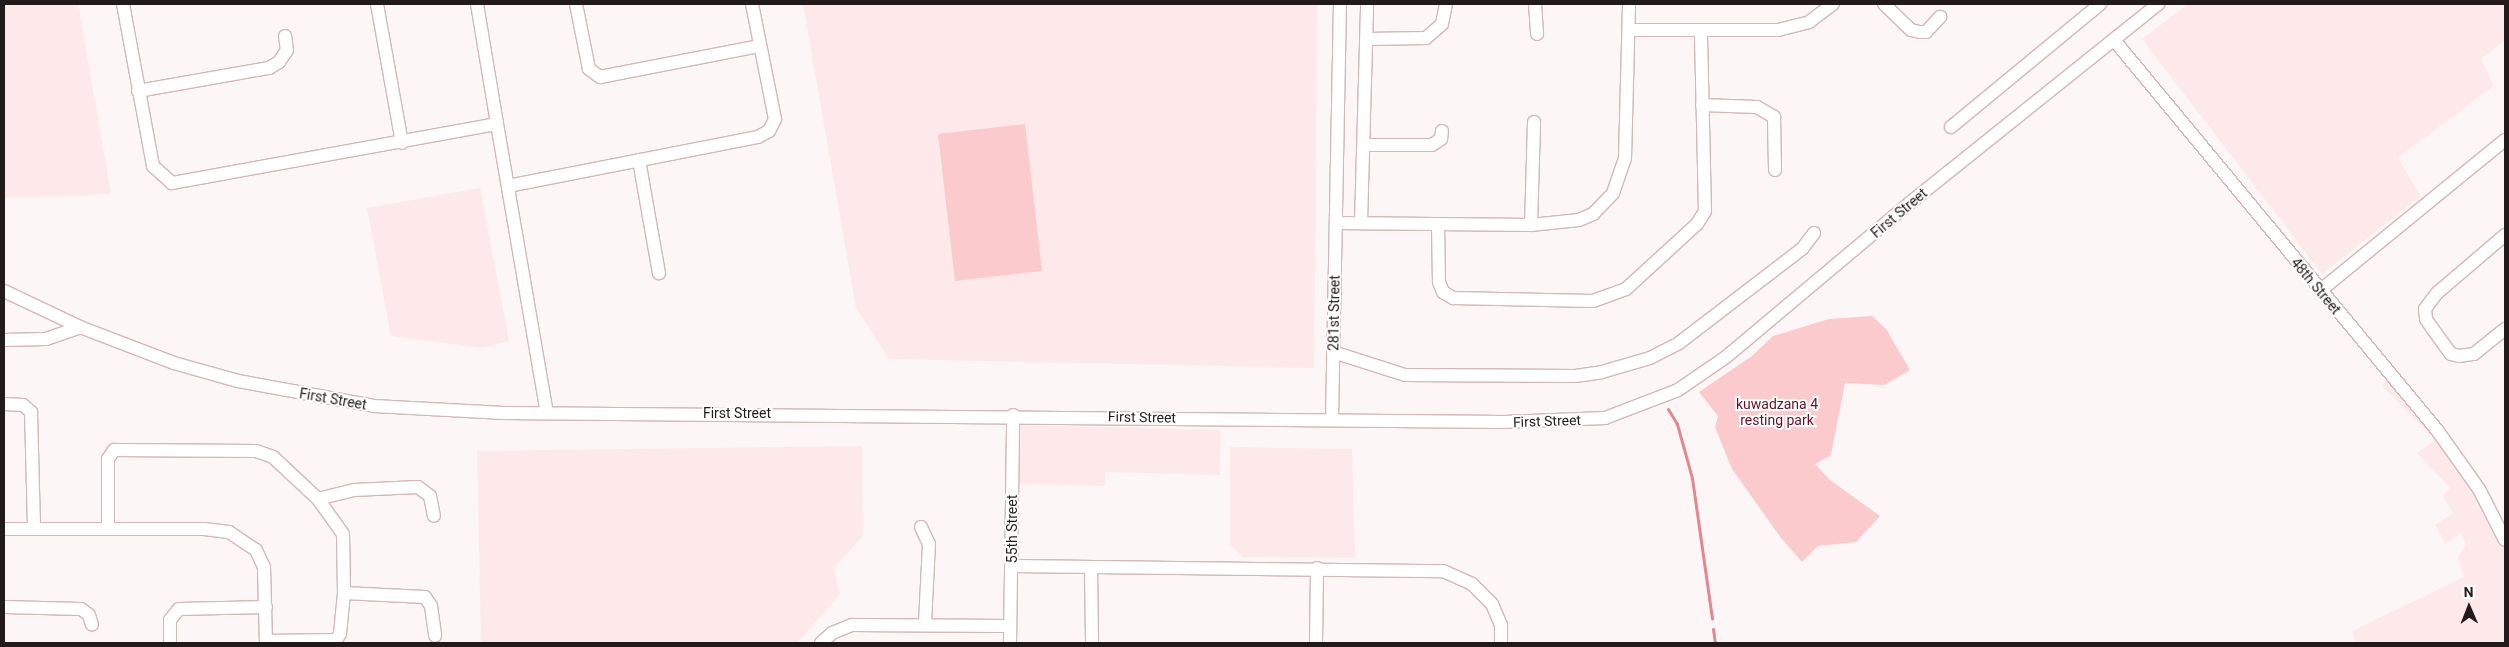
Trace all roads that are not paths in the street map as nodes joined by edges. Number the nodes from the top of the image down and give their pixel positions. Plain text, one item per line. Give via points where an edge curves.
1 (123, 4) edge
2 (377, 4) edge
3 (477, 4) edge
4 (576, 4) edge
5 (752, 4) edge
6 (1340, 4) edge
7 (1367, 4) edge
8 (1446, 4) edge
9 (1535, 4) edge
10 (1629, 4) edge
11 (1833, 4) edge
12 (1884, 4) edge
13 (2100, 4) edge
14 (2158, 4) edge
15 (1940, 17) dead end
16 (1629, 30) junction
17 (1701, 31) junction
18 (1537, 34) dead end
19 (285, 36) dead end
20 (1367, 40) junction
21 (2114, 40) junction
22 (760, 46) junction
23 (138, 92) junction
24 (1702, 106) junction
25 (1534, 122) dead end
26 (497, 124) junction
27 (1950, 127) dead end
28 (1442, 131) dead end
29 (2505, 140) edge
30 (402, 143) junction
31 (1364, 145) junction
32 (639, 160) junction
33 (1775, 170) dead end
34 (508, 186) junction
35 (1337, 223) junction
36 (1361, 223) junction
37 (1438, 224) junction
38 (1531, 225) junction
39 (1814, 232) dead end
40 (2505, 235) edge
41 (659, 273) dead end
42 (2320, 290) junction
43 (4, 291) edge
44 (80, 327) junction
45 (2505, 328) edge
46 (4, 340) edge
47 (1333, 352) junction
48 (4, 404) edge
49 (547, 412) junction
50 (1012, 415) junction
51 (1332, 420) junction
52 (318, 499) junction
53 (434, 516) dead end
54 (108, 528) junction
55 (921, 528) dead end
56 (4, 529) edge
57 (34, 529) junction
58 (2505, 540) edge
59 (1012, 566) junction
60 (1090, 567) junction
61 (1317, 568) junction
62 (344, 593) junction
63 (4, 607) edge
64 (266, 607) junction
65 (925, 624) junction
66 (92, 625) dead end
67 (1010, 626) junction
68 (435, 636) dead end
69 (266, 642) edge
70 (170, 643) edge
71 (820, 643) edge
72 (1010, 643) edge
73 (1092, 643) edge
74 (1316, 643) edge
75 (1501, 643) edge

1 - 23 street
2 - 30 street
3 - 26 street
4 - 22 street via 589,69 600,77
5 - 22 street
6 - 35 street, 281st Street
7 - 20 street
8 - 20 street via 1442,24 1426,38
9 - 18 street
10 - 16 street
11 - 17 street via 1821,15 1794,27
12 - 15 street via 1911,30 1926,32
13 - 27 street
14 - 21 street, First Street
16 - 17 street
16 - 38 street via 1625,158 1613,193 1593,214 1579,220
17 - 24 street
19 - 23 street via 287,50 269,68
20 - 31 street
21 - 42 street, 48th Street
21 - 51 street, First Street via 1911,202 1726,357 1678,390 1620,414 1584,421
22 - 32 street via 775,119 769,131 758,137
23 - 30 street via 153,166 172,184
24 - 33 street via 1758,107 1774,117
24 - 37 street via 1705,211 1690,231 1626,289 1612,296 1593,301 1453,298 1443,292 1438,282
25 - 38 street
26 - 30 street
26 - 34 street
28 - 31 street via 1441,140 1432,145
29 - 42 street
31 - 36 street
32 - 34 street
32 - 41 street
34 - 49 street
35 - 36 street
35 - 47 street, 281st Street
36 - 37 street
37 - 38 street
39 - 47 street via 1802,249 1679,343 1650,358 1602,372 1576,376 1404,375
40 - 45 street via 2437,293 2425,309 2432,328 2451,354 2459,356 2474,354
42 - 58 street, 48th Street via 2458,458 2479,489
43 - 44 street, First Street
44 - 46 street via 46,339
44 - 49 street, First Street via 174,363 238,381 318,397 416,409
47 - 51 street, 281st Street
48 - 57 street via 23,405 31,412
49 - 50 street, First Street
50 - 51 street, First Street
50 - 59 street, 55th Street
52 - 53 street via 354,490 418,488 430,496
52 - 54 street via 264,452 119,448 108,459
52 - 62 street via 343,534
54 - 57 street
54 - 64 street via 229,532 256,550 264,567
55 - 65 street via 929,544
56 - 57 street
59 - 60 street
59 - 67 street, 55th Street
60 - 61 street
60 - 73 street
61 - 74 street
61 - 75 street via 1456,574 1472,584 1495,608 1501,625
62 - 68 street via 425,597 431,606
62 - 69 street via 340,634 336,640
63 - 66 street via 80,609 89,615
64 - 69 street
64 - 70 street via 179,609 172,615
65 - 67 street
65 - 71 street via 852,625 832,633
67 - 72 street, 55th Street

